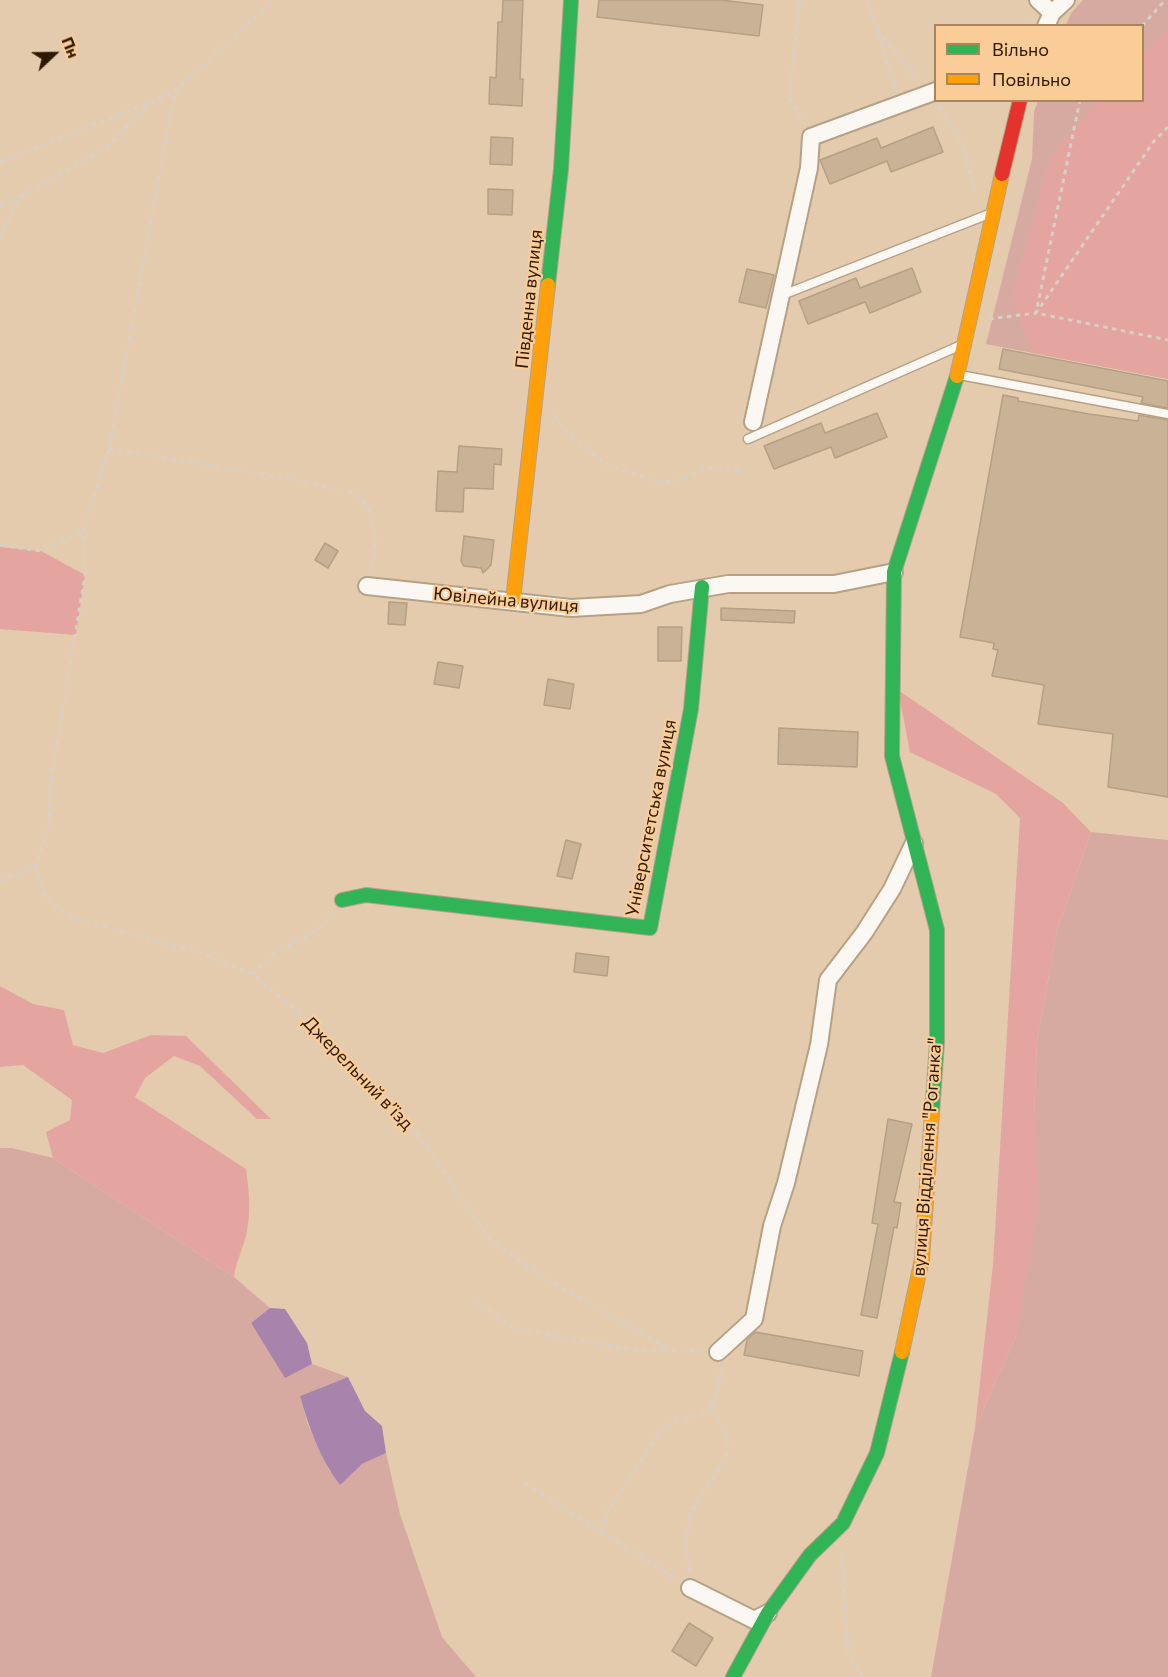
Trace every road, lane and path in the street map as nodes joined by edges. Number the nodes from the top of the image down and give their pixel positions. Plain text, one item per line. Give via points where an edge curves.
1 (274, 0) edge
2 (571, 0) edge
3 (800, 0) edge
4 (868, 0) edge
5 (1038, 0) edge
6 (1066, 0) edge
7 (1165, 0) edge
8 (1049, 20) edge
9 (1144, 24) edge
10 (878, 30) junction
11 (175, 91) junction
12 (932, 93) edge
13 (938, 102) edge
14 (1020, 102) edge
15 (1080, 102) edge
16 (149, 104) junction
17 (900, 104) junction
18 (1168, 127) edge
19 (811, 137) junction
20 (0, 162) edge
21 (18, 198) junction
22 (977, 201) dead end
23 (0, 206) edge
24 (992, 213) junction
25 (0, 237) edge
26 (780, 296) junction
27 (1036, 313) junction
28 (968, 322) junction
29 (1168, 340) edge
30 (964, 344) junction
31 (957, 374) junction
32 (536, 402) junction
33 (1168, 414) edge
34 (753, 422) dead end
35 (748, 439) dead end
36 (109, 449) junction
37 (739, 471) dead end
38 (82, 531) junction
39 (0, 545) edge
40 (894, 572) junction
41 (367, 586) joint
42 (702, 588) junction
43 (513, 600) junction
44 (914, 843) junction
45 (35, 866) junction
46 (0, 881) edge
47 (342, 900) joint
48 (252, 974) junction
49 (473, 1300) dead end
50 (665, 1346) junction
51 (718, 1352) junction
52 (712, 1407) junction
53 (525, 1483) dead end
54 (843, 1523) junction
55 (603, 1532) junction
56 (690, 1588) junction
57 (768, 1613) junction
58 (733, 1677) edge
59 (861, 1677) edge

1 - 11 path
2 - 32 street, Південна вулиця via 561,169
3 - 19 path via 789,97
4 - 10 path
5 - 8 street
6 - 8 street
7 - 9 path
10 - 12 path
10 - 17 path
11 - 16 path
11 - 36 path
12 - 17 street
13 - 22 path via 962,141
14 - 24 street, вулиця Відділення "Роганка"
15 - 27 path
16 - 20 path
16 - 21 path via 106,148
17 - 19 street
18 - 27 path via 1154,141
19 - 26 street via 809,168
21 - 23 path
21 - 25 path
24 - 26 lane
24 - 28 street, вулиця Відділення "Роганка"
26 - 34 street
27 - 28 path
27 - 29 path
28 - 30 street, вулиця Відділення "Роганка"
30 - 31 street, вулиця Відділення "Роганка"
30 - 35 lane
31 - 33 lane
31 - 40 street, вулиця Відділення "Роганка"
32 - 37 path via 553,412 564,430 606,464 658,482 681,480 705,468
32 - 43 street, Південна вулиця
36 - 38 path
36 - 41 path via 286,478 357,494 368,507 376,538
38 - 39 path via 41,551
38 - 45 path via 85,575 50,788 49,826
40 - 42 street, Ювілейна вулиця via 834,584 728,584
40 - 44 street, вулиця Відділення "Роганка" via 892,756
41 - 43 street, Ювілейна вулиця
42 - 43 street, Ювілейна вулиця via 641,604 571,608
42 - 47 street, Університетська вулиця via 689,720 650,928 366,895
44 - 51 street via 892,889 828,980 819,1045 772,1227 754,1319
44 - 54 street, вулиця Відділення "Роганка" via 937,930 937,1043 922,1259 877,1453
45 - 46 path
45 - 48 path, Джерельний в’їзд via 44,897 70,917 204,954
47 - 48 path via 317,931 274,953
48 - 50 path, Джерельний в’їзд via 297,1011 404,1114 490,1240 558,1286
49 - 50 path via 513,1327 632,1350 652,1351
50 - 51 path, Джерельний в’їзд via 671,1350
51 - 52 path via 721,1374
52 - 55 path via 703,1416 675,1420 663,1427 608,1510
52 - 56 path via 728,1441 726,1458 690,1514 686,1546
53 - 55 path
54 - 57 street, вулиця Відділення "Роганка" via 810,1555
54 - 59 path via 848,1654
55 - 56 path
56 - 57 street via 754,1620
57 - 58 street, вулиця Відділення "Роганка"

